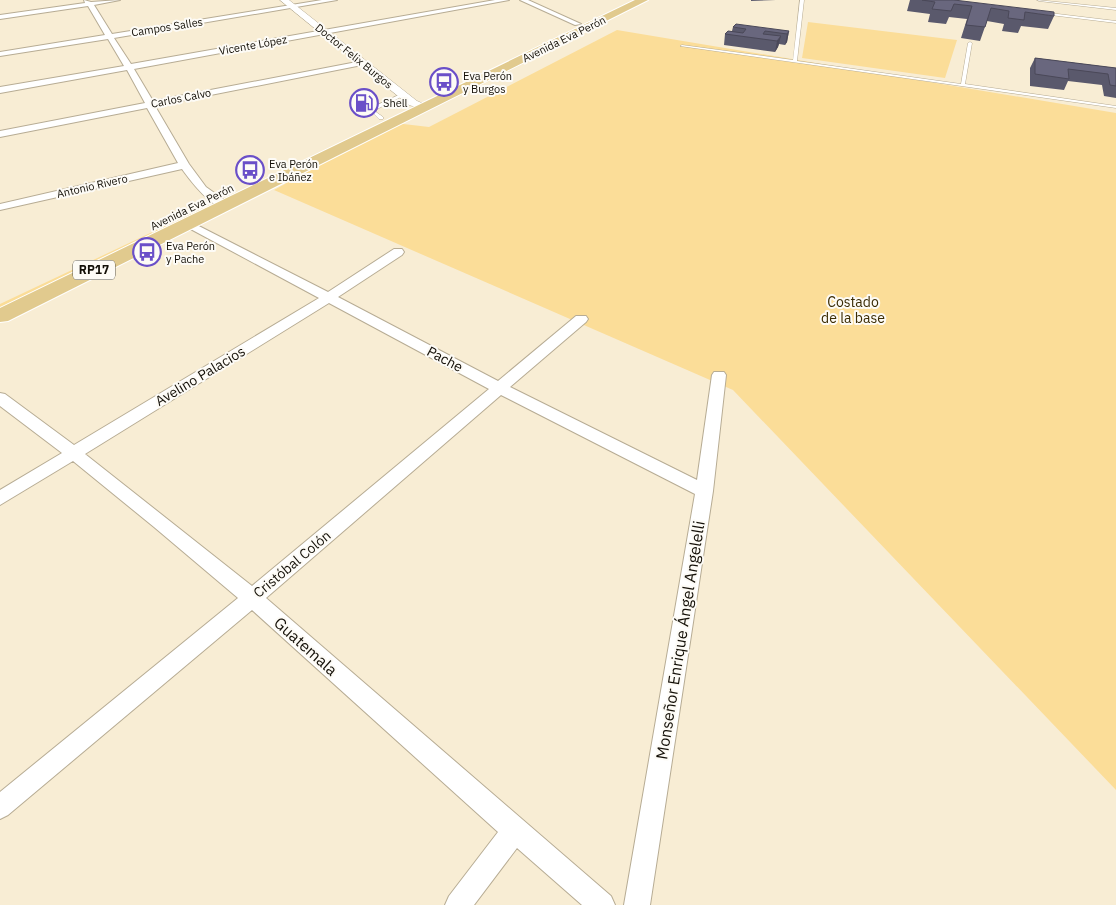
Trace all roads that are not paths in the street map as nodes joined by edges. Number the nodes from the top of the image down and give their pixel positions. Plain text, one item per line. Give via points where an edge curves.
1 (117, 0) edge
2 (284, 0) edge
3 (334, 0) edge
4 (506, 0) edge
5 (523, 0) edge
6 (627, 0) edge
7 (643, 0) edge
8 (802, 0) edge
9 (1039, 0) edge
10 (88, 2) edge
11 (1060, 2) junction
12 (292, 7) junction
13 (1116, 9) edge
14 (1041, 13) edge
15 (1060, 15) junction
16 (0, 17) edge
17 (1045, 18) edge
18 (1116, 22) edge
19 (577, 24) junction
20 (324, 32) junction
21 (109, 36) junction
22 (970, 43) edge
23 (682, 46) dead end
24 (0, 54) edge
25 (795, 60) junction
26 (362, 62) junction
27 (129, 67) junction
28 (963, 84) junction
29 (0, 90) edge
30 (414, 102) junction
31 (150, 105) junction
32 (1116, 107) edge
33 (0, 134) edge
34 (184, 165) junction
35 (219, 201) junction
36 (0, 207) edge
37 (189, 224) junction
38 (398, 252) dead end
39 (70, 264) dead end
40 (328, 298) junction
41 (0, 316) edge
42 (581, 319) dead end
43 (719, 375) dead end
44 (500, 388) junction
45 (0, 398) edge
46 (74, 452) junction
47 (704, 491) junction
48 (0, 498) edge
49 (252, 598) junction
50 (0, 806) edge
51 (514, 831) junction
52 (458, 905) edge
53 (602, 905) edge
54 (637, 905) edge

1 - 10 street
2 - 12 street, Doctor Felix Burgos
3 - 12 street, Campos Salles
4 - 20 street, Vicente López
5 - 19 street
6 - 19 main road, Avenida Eva Perón / RP17
7 - 30 main road, Avenida Eva Perón / RP17
8 - 25 lane
9 - 11 lane
10 - 16 street
10 - 21 street
11 - 13 lane
11 - 15 lane
12 - 20 street, Doctor Felix Burgos
12 - 21 street, Campos Salles
14 - 15 lane
15 - 17 lane
15 - 18 lane
19 - 30 main road, Avenida Eva Perón / RP17
20 - 26 street, Doctor Felix Burgos
20 - 27 street, Vicente López
21 - 24 street, Campos Salles
21 - 27 street
22 - 28 lane
23 - 25 lane
25 - 28 lane
26 - 30 street, Doctor Felix Burgos
26 - 31 street, Carlos Calvo
27 - 29 street, Vicente López
27 - 31 street
28 - 32 lane
30 - 35 main road, Avenida Eva Perón / RP17
30 - 35 main road, Avenida Eva Perón / RP17
31 - 33 street, Carlos Calvo
31 - 34 street
34 - 35 street via 202,189
34 - 36 street, Antonio Rivero
35 - 37 main road, Avenida Eva Perón / RP17
35 - 39 main road, Avenida Eva Perón / RP17
37 - 40 street, Pache
37 - 41 main road, Avenida Eva Perón / RP17
38 - 40 street, Avelino Palacios
40 - 44 street, Pache
40 - 46 street, Avelino Palacios
42 - 44 street, Cristóbal Colón
43 - 47 street, Monseñor Enrique Ángel Angelelli
44 - 47 street, Pache
44 - 49 street, Cristóbal Colón
45 - 46 street, Guatemala
46 - 48 street, Avelino Palacios
46 - 49 street, Guatemala
47 - 54 street, Monseñor Enrique Ángel Angelelli
49 - 50 street, Cristóbal Colón
49 - 51 street, Guatemala
51 - 52 street
51 - 53 street, Guatemala

